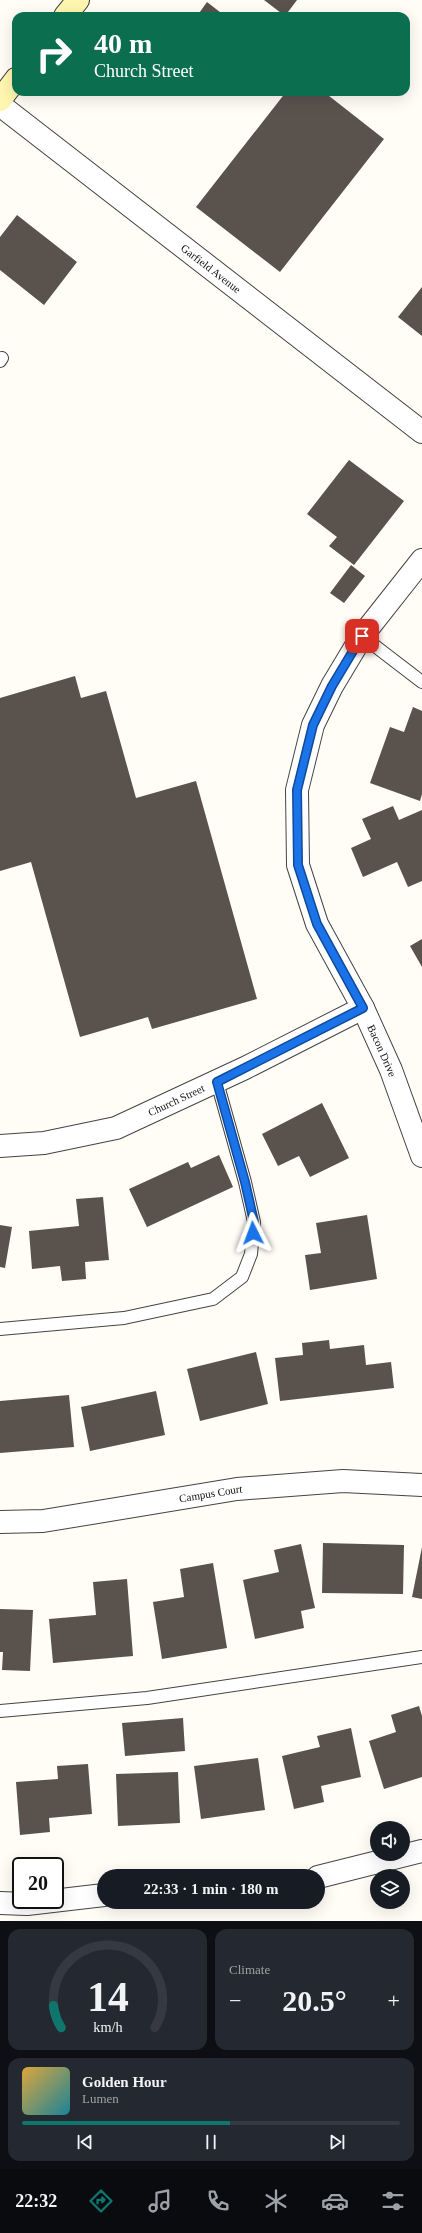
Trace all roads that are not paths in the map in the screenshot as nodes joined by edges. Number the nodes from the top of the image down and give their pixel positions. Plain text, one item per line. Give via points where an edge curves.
1 (78, 0) edge
2 (68, 12) edge
3 (12, 84) edge
4 (0, 100) edge
5 (0, 105) edge
6 (422, 432) edge
7 (422, 560) edge
8 (362, 636) junction
9 (422, 682) edge
10 (363, 1008) junction
11 (217, 1082) junction
12 (0, 1146) edge
13 (421, 1150) edge
14 (0, 1329) edge
15 (422, 1485) edge
16 (0, 1522) edge
17 (422, 1657) edge
18 (0, 1711) edge
19 (422, 1850) edge
20 (325, 1876) edge
21 (97, 1897) edge
22 (0, 1903) edge
23 (27, 1913) edge

1 - 2 main road
3 - 4 main road
5 - 6 street, Garfield Avenue
7 - 8 street, Bacon Drive
8 - 9 lane
8 - 10 street, Bacon Drive via 332,686 313,725 297,790 298,865 317,924
10 - 11 street, Church Street
10 - 13 street, Bacon Drive via 391,1070
11 - 12 street, Church Street via 116,1128 44,1143
11 - 14 lane via 254,1222 251,1254 242,1277 213,1299 124,1318
15 - 16 street, Campus Court via 343,1481 237,1489 43,1521
17 - 18 lane via 147,1698
19 - 20 street
21 - 23 street
22 - 23 street

